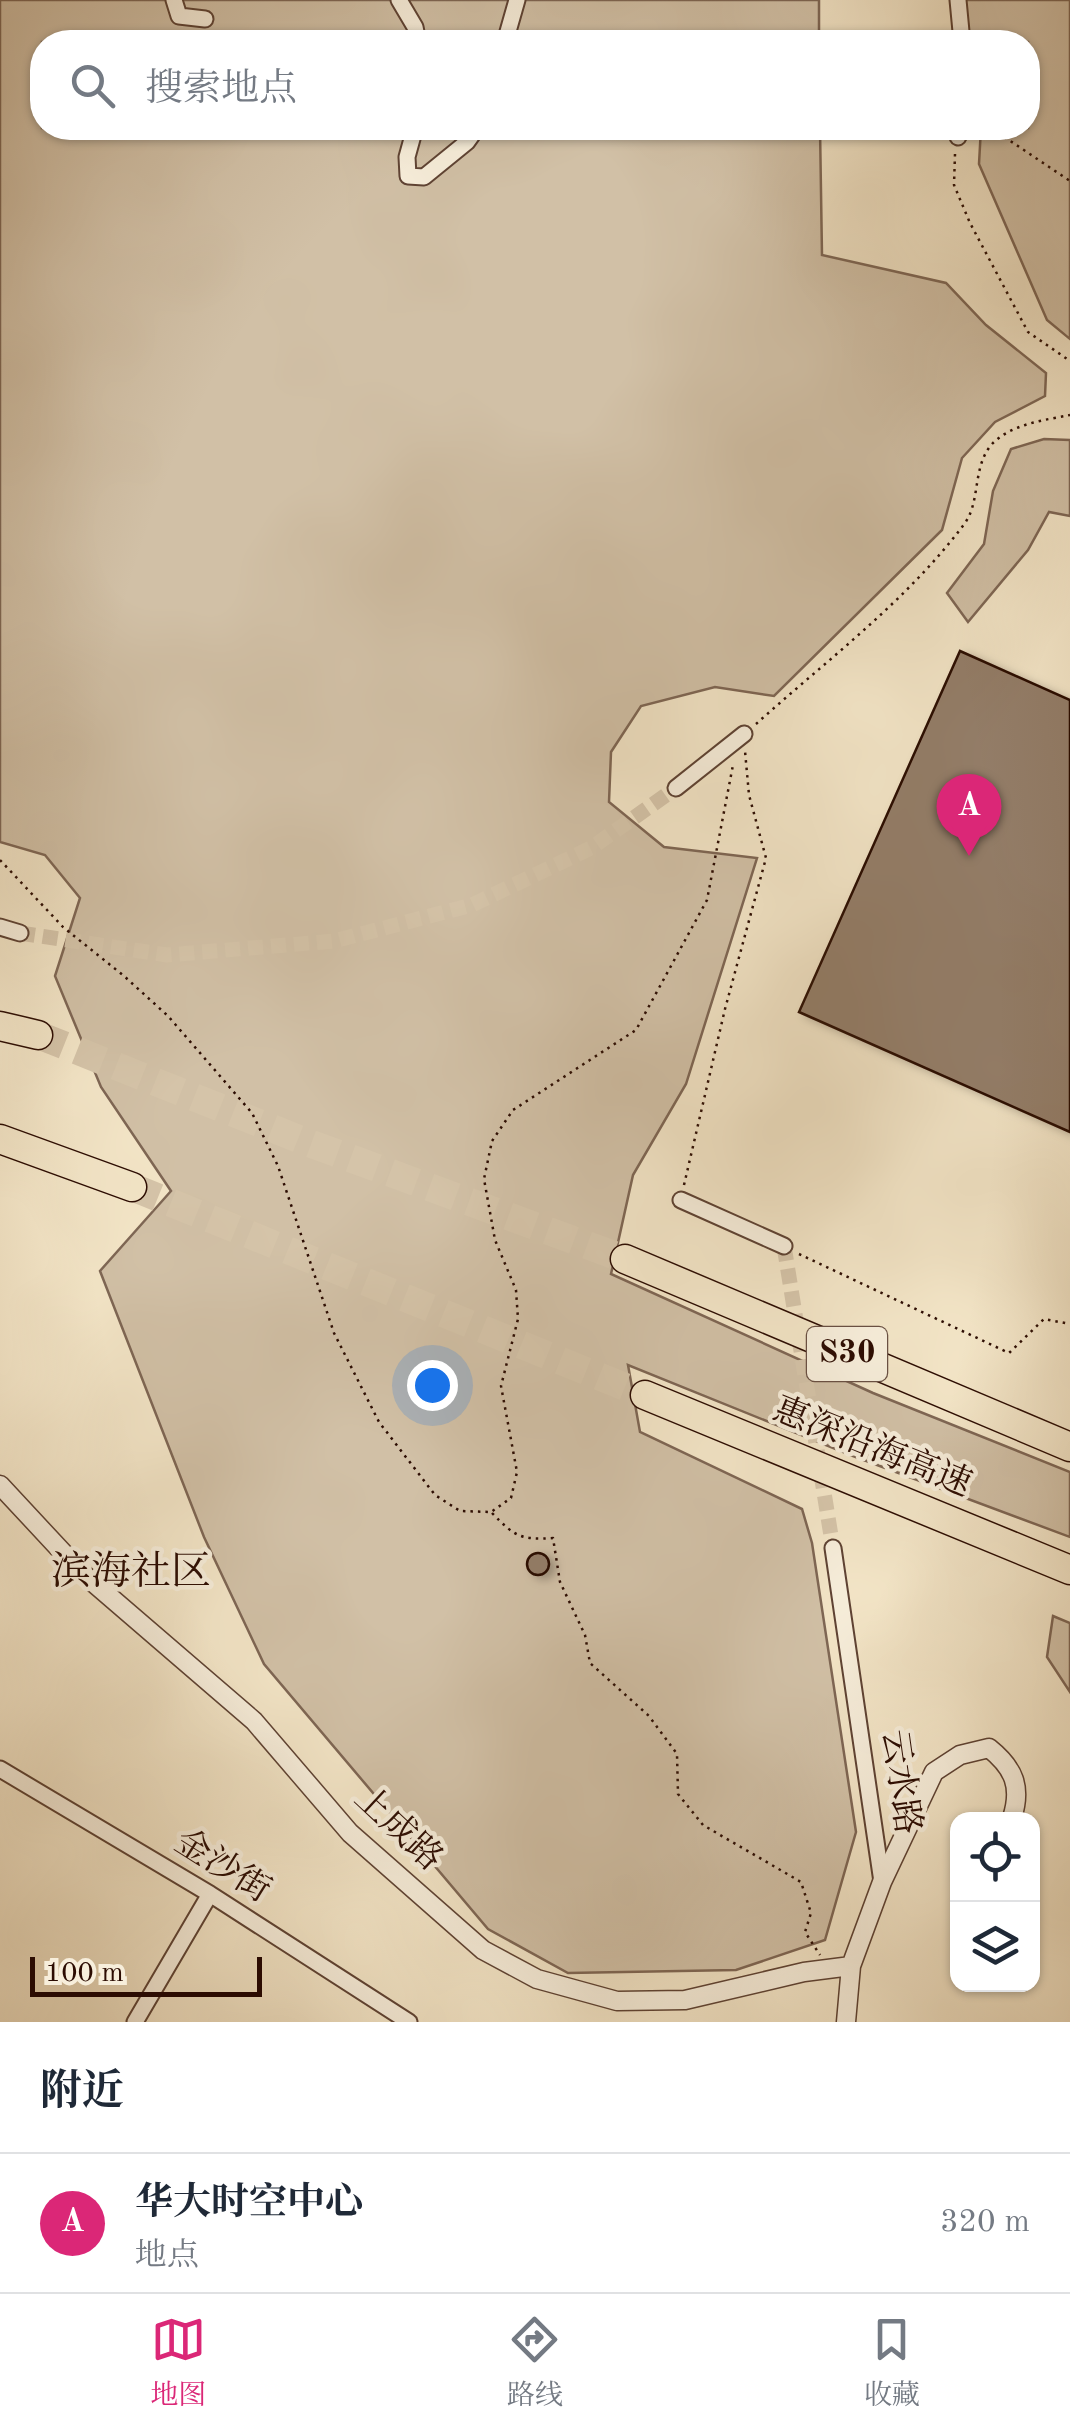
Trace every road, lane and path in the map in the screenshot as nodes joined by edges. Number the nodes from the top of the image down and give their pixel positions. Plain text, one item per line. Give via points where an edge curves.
1 (174, 0) edge
2 (399, 0) edge
3 (518, 0) edge
4 (958, 0) edge
5 (205, 19) dead end
6 (415, 30) edge
7 (509, 30) edge
8 (961, 30) edge
9 (412, 140) edge
10 (468, 140) edge
11 (958, 140) edge
12 (1009, 140) edge
13 (1070, 181) edge
14 (1070, 361) edge
15 (1070, 415) edge
16 (744, 734) junction
17 (676, 788) tunnel mouth
18 (0, 860) edge
19 (0, 928) edge
20 (20, 932) tunnel mouth
21 (0, 1026) edge
22 (38, 1035) tunnel mouth
23 (0, 1139) edge
24 (132, 1187) tunnel mouth
25 (681, 1200) joint
26 (784, 1246) joint
27 (625, 1259) tunnel mouth
28 (1070, 1324) edge
29 (645, 1395) tunnel mouth
30 (1070, 1447) edge
31 (0, 1485) edge
32 (491, 1512) junction
33 (833, 1548) tunnel mouth
34 (1070, 1570) edge
35 (0, 1769) edge
36 (1014, 1812) edge
37 (882, 1882) junction
38 (210, 1894) junction
39 (851, 1966) junction
40 (829, 1969) junction
41 (135, 2022) edge
42 (409, 2022) edge
43 (846, 2022) edge

1 - 5 street via 179,16
2 - 6 street
3 - 7 street
4 - 8 street
9 - 10 street via 408,176 424,177
11 - 14 path via 954,185 970,223 1028,332
12 - 13 path
15 - 16 path via 1028,424 993,443 978,469 969,517 935,561
16 - 17 street
16 - 25 path via 749,794 766,858
16 - 32 path via 729,778 707,900 636,1030 513,1110 492,1141 484,1180 518,1319 501,1386 516,1472 511,1498
18 - 32 path via 63,928 168,1016 252,1113 278,1166 334,1333 379,1422 435,1495 460,1512
19 - 20 street
21 - 22 highway
23 - 24 highway
25 - 26 street
26 - 28 path via 1009,1354 1044,1319
27 - 30 highway, S30
29 - 34 highway, 惠深沿海高速
31 - 40 street, 上成路 via 81,1572 254,1720 350,1833 483,1950 537,1979 618,2001 685,2000
32 - 40 path via 524,1540 553,1538 560,1582 586,1635 590,1662 648,1716 677,1754 678,1794 702,1825 800,1882 811,1913 805,1932
33 - 37 street, 云水路
35 - 38 street, 金沙街
36 - 37 street via 1016,1778 1005,1761 990,1748 960,1755 934,1772
37 - 39 street, 云水路
38 - 41 street
38 - 42 street, 金沙街
39 - 40 street, 上成路
39 - 43 street, 云水路

